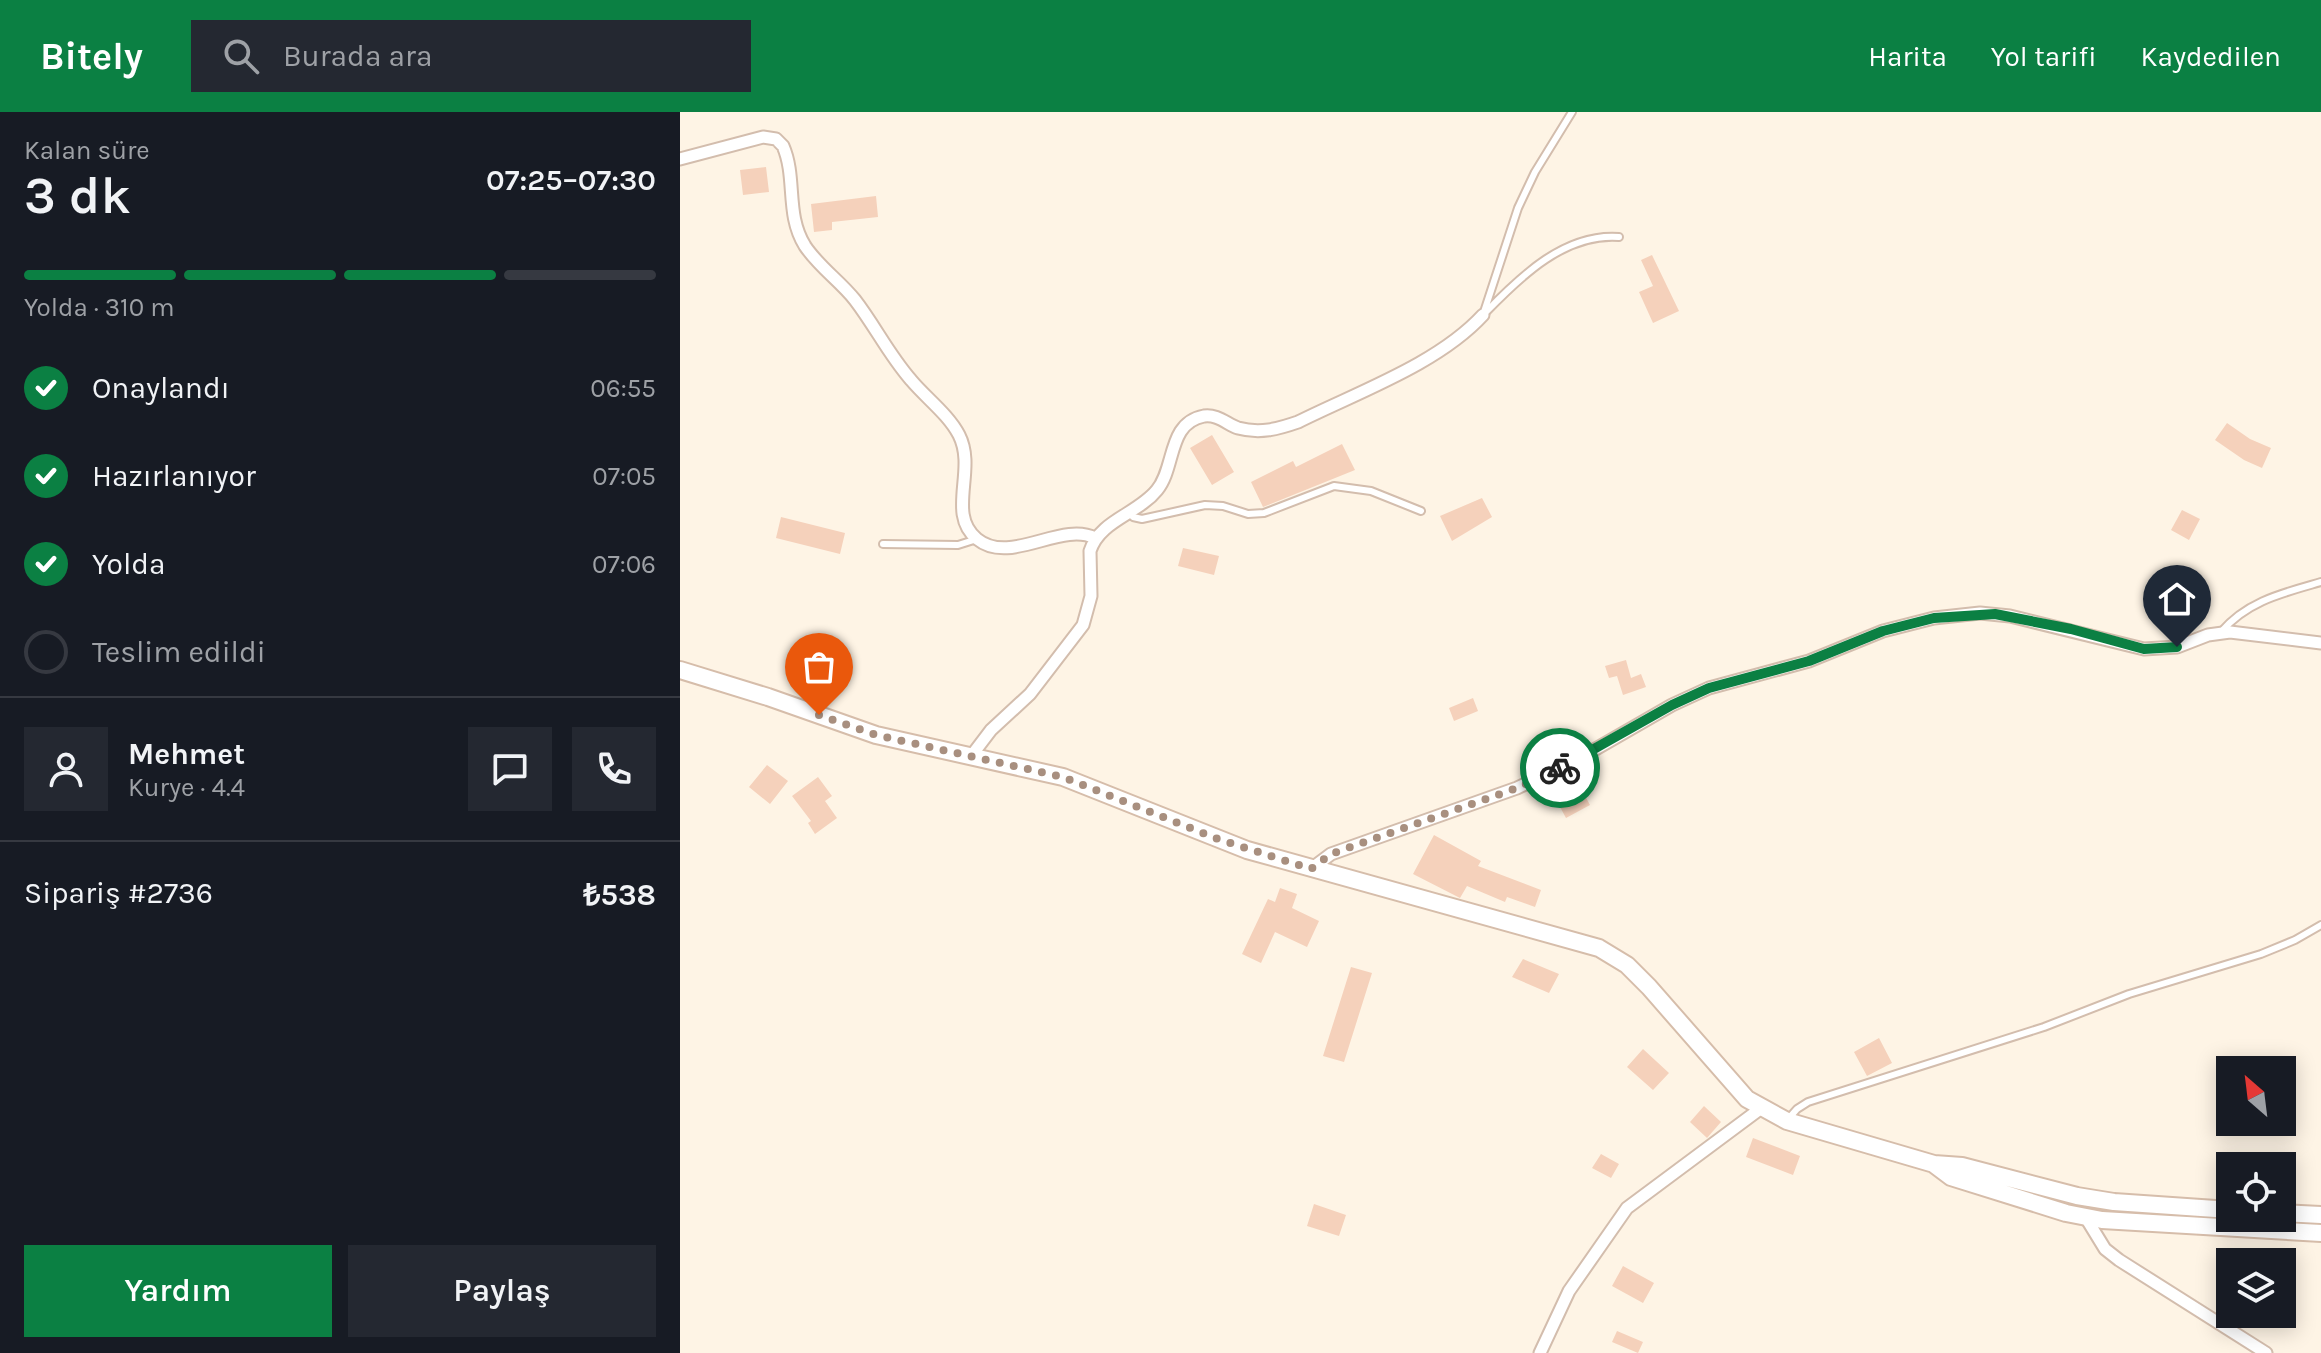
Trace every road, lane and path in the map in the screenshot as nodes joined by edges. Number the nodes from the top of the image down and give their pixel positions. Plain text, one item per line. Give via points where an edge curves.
1 (1572, 112) edge
2 (680, 159) edge
3 (1619, 237) dead end
4 (1483, 315) junction
5 (1421, 511) dead end
6 (1129, 513) junction
7 (1095, 538) junction
8 (977, 539) junction
9 (883, 544) dead end
10 (2321, 582) edge
11 (2221, 632) junction
12 (2321, 643) edge
13 (680, 670) edge
14 (972, 755) junction
15 (1311, 869) junction
16 (2321, 925) edge
17 (1760, 1109) junction
18 (1787, 1121) junction
19 (1934, 1164) junction
20 (2216, 1209) edge
21 (2296, 1214) edge
22 (2321, 1215) edge
23 (2086, 1218) junction
24 (2321, 1233) edge
25 (1540, 1353) edge
26 (2266, 1353) edge

1 - 4 lane via 1518,208
2 - 8 street via 763,137 783,146 793,220 804,245 848,292 893,359 961,439 967,463 963,509
3 - 4 lane via 1596,237 1566,247
4 - 6 street via 1433,356 1298,422 1257,431 1212,416 1191,421 1175,440 1163,482
5 - 6 lane via 1371,491 1334,486 1264,513 1205,505 1142,519
6 - 7 street
7 - 8 street via 1075,533 999,547
7 - 14 street via 1090,551 1090,606 1083,625 1030,694
8 - 9 lane via 958,545
10 - 11 lane via 2259,602
11 - 12 street
11 - 15 street via 2155,649 1995,614 1949,615 1901,626 1809,661 1709,688 1549,774 1331,854
13 - 14 street via 876,735
14 - 15 street via 1063,777 1218,839
15 - 17 street via 1613,955
16 - 18 lane via 2261,954 1808,1102
17 - 18 street
17 - 25 street via 1627,1208 1569,1291
18 - 19 street
19 - 20 street via 2114,1202
19 - 23 street via 1951,1177
21 - 22 street
23 - 24 street
23 - 26 street via 2105,1249 2119,1260

